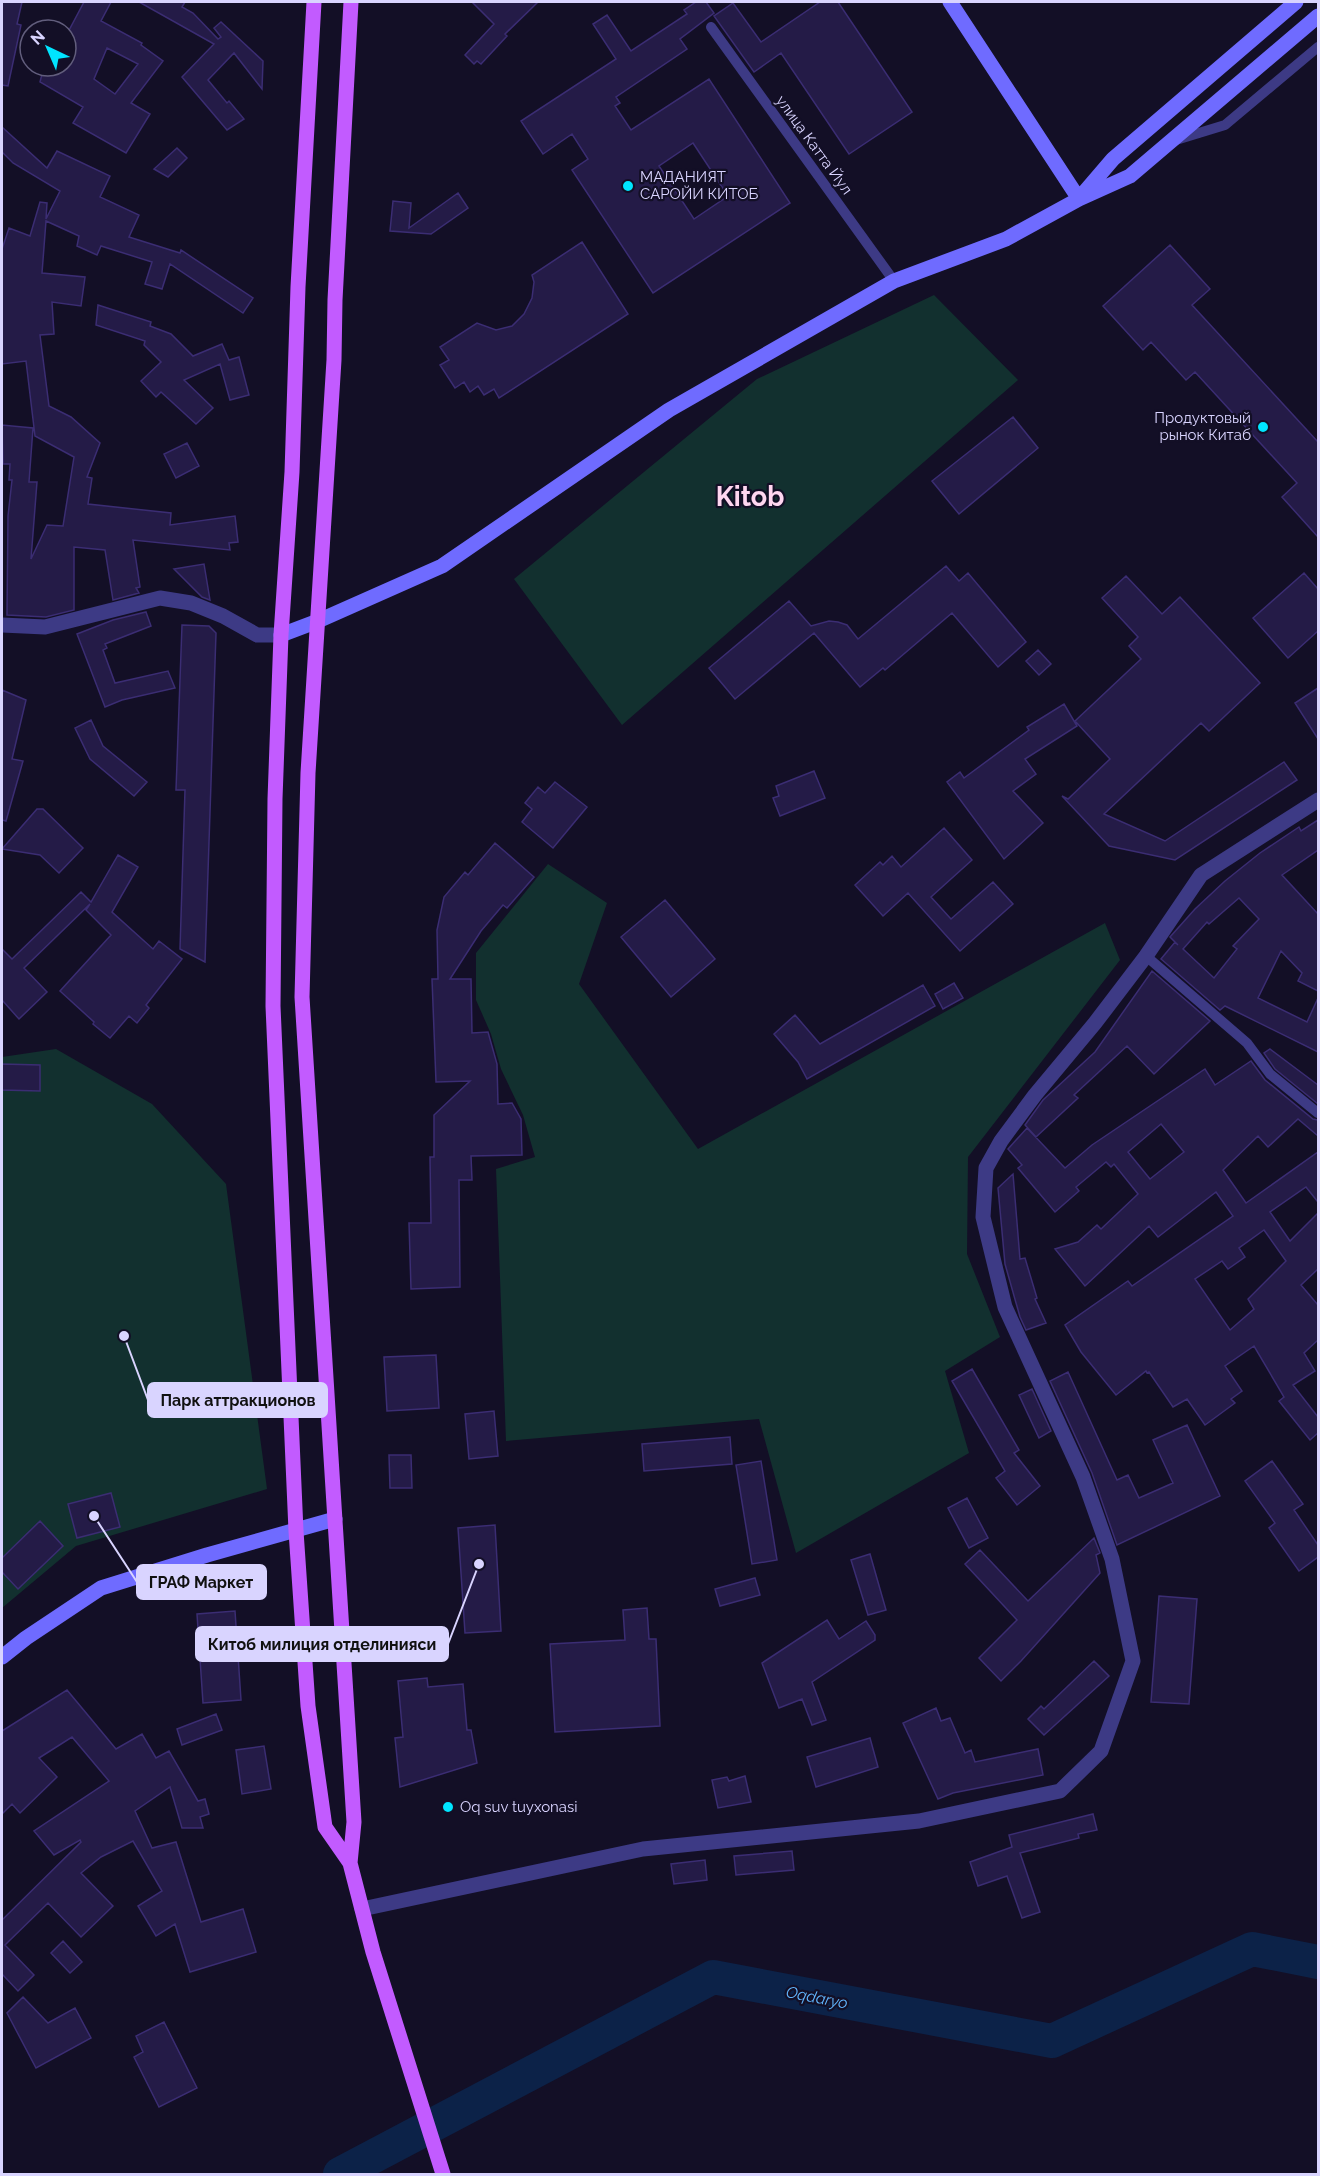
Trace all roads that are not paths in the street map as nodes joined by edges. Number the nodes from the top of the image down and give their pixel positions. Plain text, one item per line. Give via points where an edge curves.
1 (315, 2) edge
2 (351, 2) edge
3 (950, 2) edge
4 (1296, 2) edge
5 (1318, 16) edge
6 (711, 27) dead end
7 (1318, 47) edge
8 (1170, 142) junction
9 (1079, 199) junction
10 (894, 280) junction
11 (318, 621) junction
12 (2, 625) edge
13 (280, 635) junction
14 (1318, 800) edge
15 (1146, 956) junction
16 (1318, 1113) edge
17 (334, 1519) junction
18 (296, 1531) junction
19 (2, 1657) edge
20 (350, 1863) junction
21 (362, 1910) junction
22 (443, 2175) edge

1 - 13 main road
2 - 11 main road
3 - 9 main road
4 - 9 main road via 1113,159
5 - 8 main road
6 - 10 lane, улица Катта Йул
7 - 8 lane via 1225,125
8 - 9 main road via 1130,176
9 - 10 main road via 1006,238
10 - 11 main road via 669,410 442,566
11 - 13 main road
11 - 17 main road via 308,773 302,997
12 - 13 street via 45,627 160,598 213,611 257,635
13 - 18 main road via 273,1006
14 - 15 street via 1202,875
15 - 16 lane via 1247,1043 1270,1074
15 - 21 street via 1001,1141 986,1168 983,1217 1005,1307 1083,1477 1112,1559 1133,1661 1101,1751 1060,1791 920,1821 643,1849
17 - 18 main road
17 - 20 main road via 354,1822
18 - 19 main road via 101,1588
18 - 20 main road via 308,1706 325,1827
20 - 21 main road
21 - 22 main road

